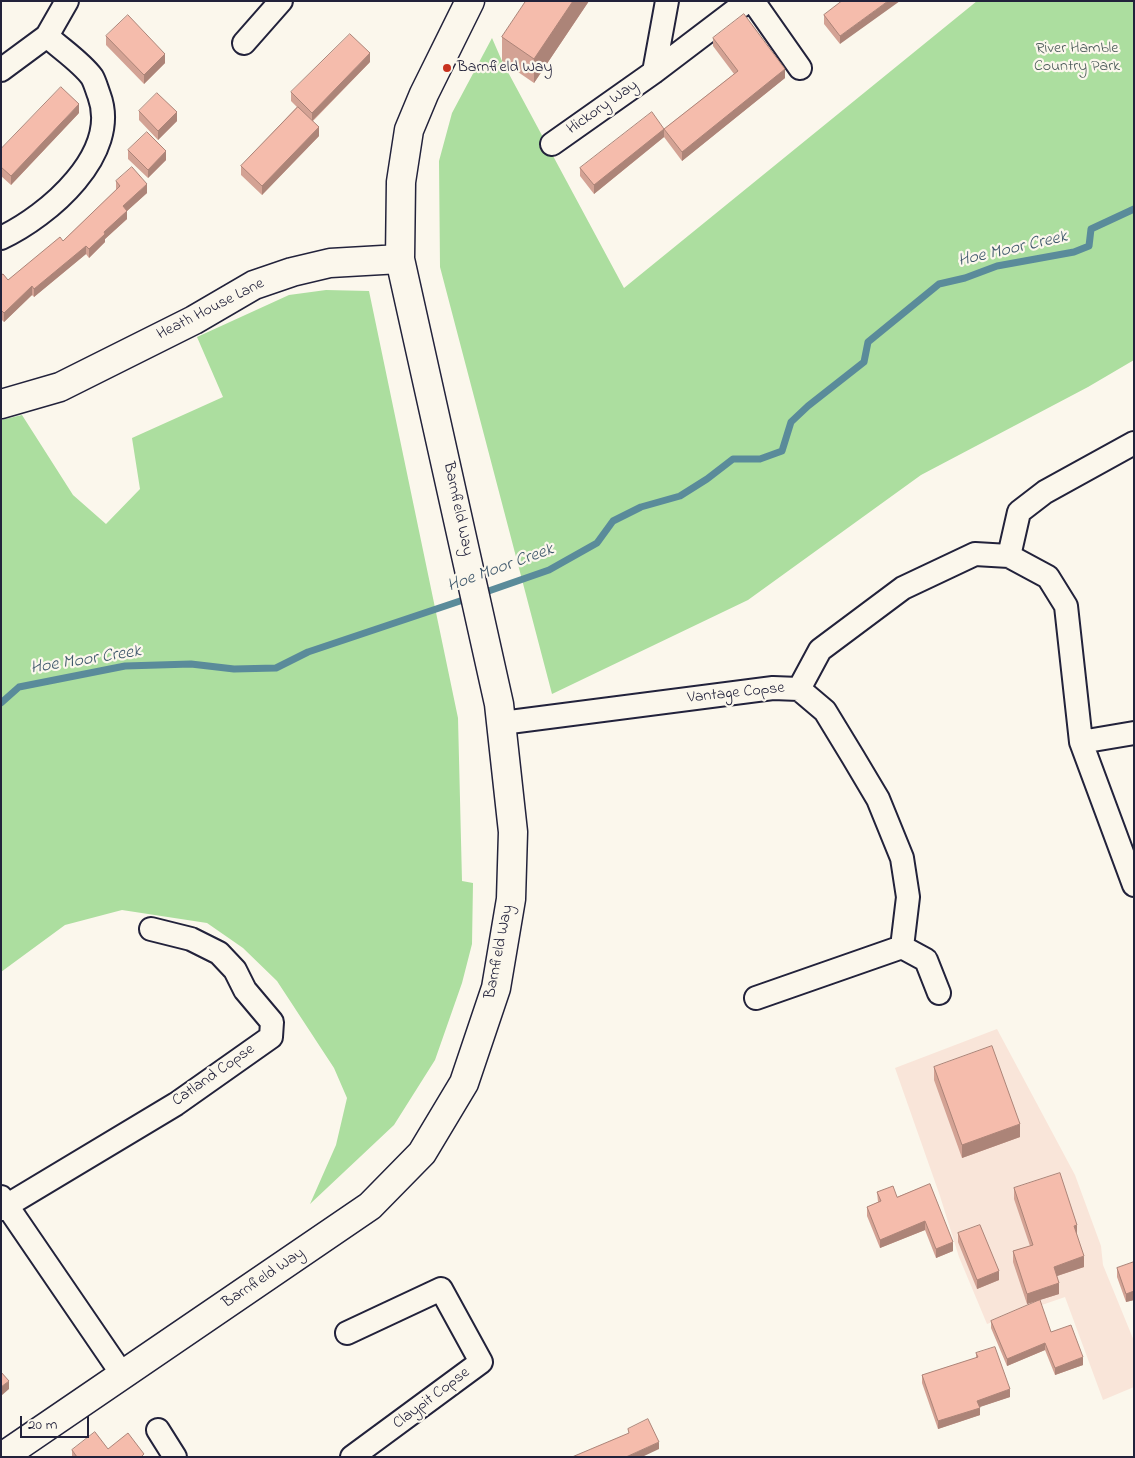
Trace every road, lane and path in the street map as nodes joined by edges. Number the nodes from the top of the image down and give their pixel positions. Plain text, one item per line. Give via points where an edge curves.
1 (67, 1) edge
2 (470, 1) edge
3 (667, 1) edge
4 (743, 1) edge
5 (754, 1) edge
6 (280, 2) edge
7 (47, 36) junction
8 (244, 43) dead end
9 (800, 68) dead end
10 (1, 70) edge
11 (654, 72) junction
12 (552, 144) dead end
13 (1, 238) edge
14 (400, 259) junction
15 (1, 404) edge
16 (1134, 443) edge
17 (1009, 556) junction
18 (799, 689) junction
19 (501, 714) junction
20 (1134, 734) edge
21 (1081, 742) junction
22 (1134, 886) edge
23 (151, 929) dead end
24 (902, 947) junction
25 (939, 993) dead end
26 (756, 998) dead end
27 (3, 1204) edge
28 (347, 1333) dead end
29 (122, 1374) junction
30 (158, 1430) dead end
31 (2, 1457) edge
32 (175, 1457) edge
33 (352, 1457) edge

1 - 7 street
2 - 14 street via 408,130 401,182
3 - 11 street, Hickory Way
4 - 11 street, Hickory Way via 741,6
5 - 9 street
6 - 8 street
7 - 10 street
7 - 13 street via 92,78 102,110 99,140 75,183 25,226
11 - 12 street, Hickory Way
14 - 15 street, Heath House Lane via 330,263 254,285 194,320 60,386
14 - 19 street, Barnfield Way
16 - 17 street via 1045,492 1019,512
17 - 18 street, Vantage Copse via 975,554 903,588 820,650
17 - 21 street, Vantage Copse via 1048,576 1066,606
18 - 19 street, Vantage Copse via 773,688
18 - 24 street via 825,711 878,799 902,858 908,897
19 - 29 street, Barnfield Way via 513,832 511,899 496,988 464,1083 422,1153 370,1206
20 - 21 street
21 - 22 street, Vantage Copse
23 - 27 street, Catland Copse via 191,939 219,953 272,1022 271,1037 176,1104
24 - 25 street via 926,960
24 - 26 street
27 - 29 street, Catland Copse
28 - 33 street, Claypit Copse via 441,1289 481,1362
29 - 31 street, Barnfield Way
30 - 32 street

